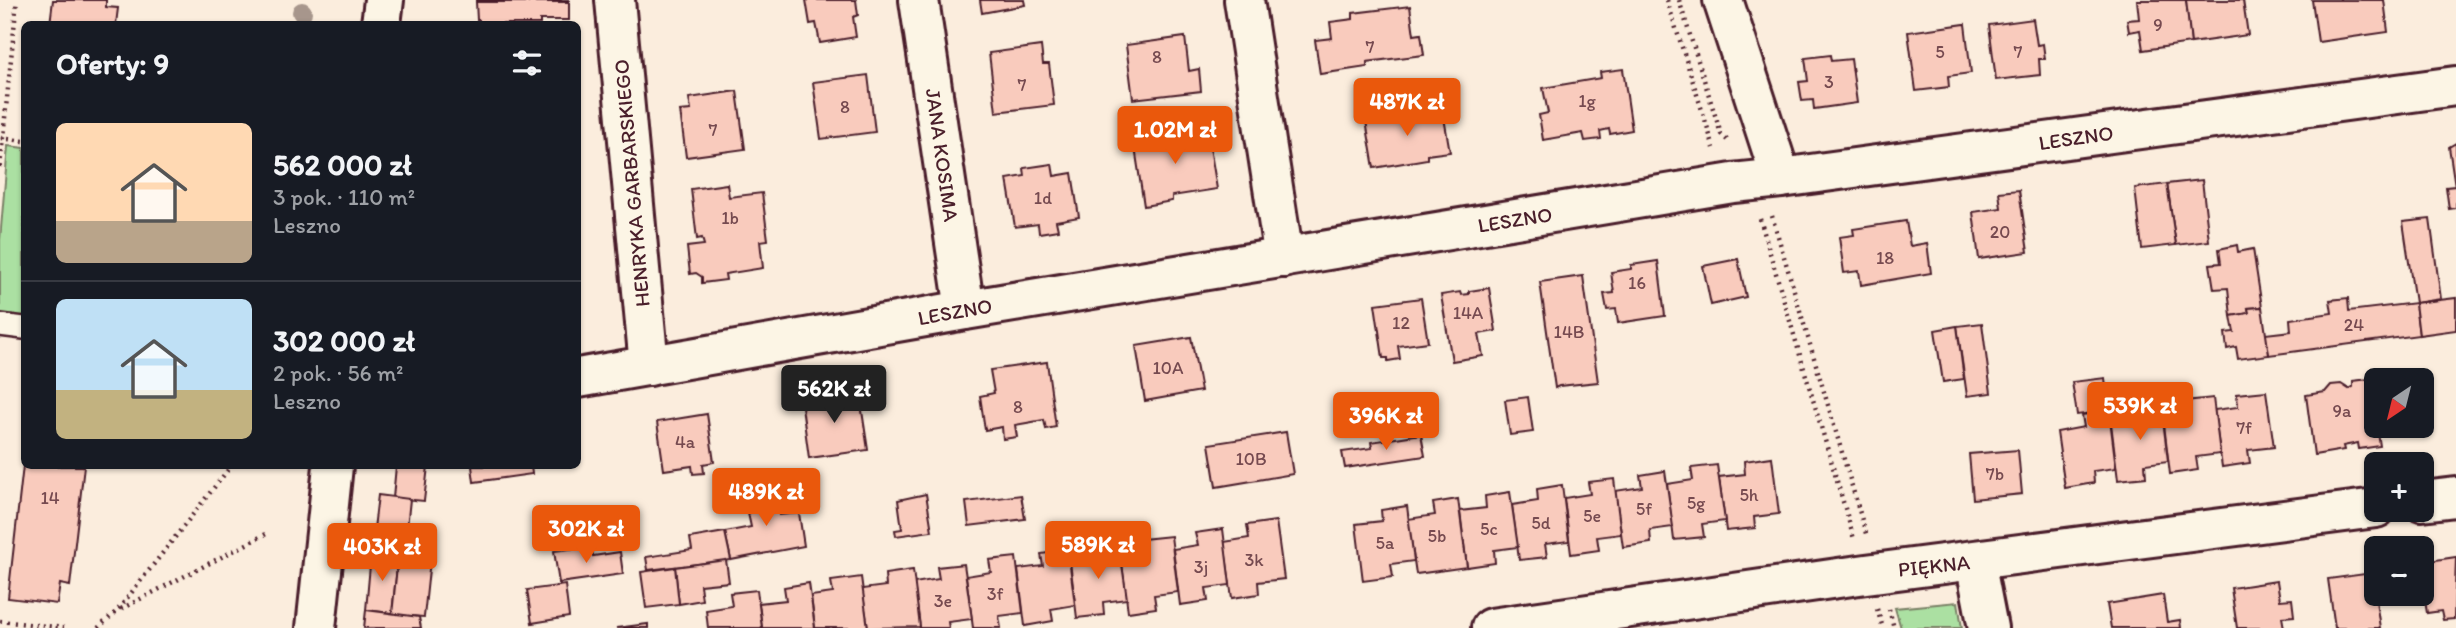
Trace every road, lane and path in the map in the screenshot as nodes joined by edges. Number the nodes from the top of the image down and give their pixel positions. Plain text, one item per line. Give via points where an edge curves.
1 (16, 0) edge
2 (384, 0) edge
3 (615, 0) edge
4 (919, 0) edge
5 (1244, 0) edge
6 (1667, 0) edge
7 (1679, 0) edge
8 (1723, 0) edge
9 (381, 21) edge
10 (2456, 86) edge
11 (1, 138) edge
12 (21, 141) edge
13 (0, 167) edge
14 (1757, 181) junction
15 (1284, 258) junction
16 (965, 310) junction
17 (0, 325) edge
18 (21, 328) edge
19 (649, 366) junction
20 (581, 377) edge
21 (229, 469) edge
22 (333, 469) edge
23 (2456, 497) edge
24 (2434, 500) edge
25 (2364, 510) edge
26 (268, 533) dead end
27 (1975, 561) junction
28 (1870, 574) junction
29 (117, 611) junction
30 (1670, 616) edge
31 (0, 621) edge
32 (24, 626) edge
33 (64, 628) edge
34 (98, 628) edge
35 (316, 628) edge
36 (1491, 628) edge
37 (1883, 628) edge
38 (1894, 628) edge
39 (1988, 628) edge

1 - 11 path
2 - 9 street
3 - 19 street, HENRYKA GARBARSKIEGO
4 - 16 street, JANA KOSIMA
5 - 15 street
6 - 14 path via 1712,144
7 - 14 path via 1721,134 1742,155
8 - 14 street
10 - 14 street, LESZNO
11 - 12 path
11 - 13 path
14 - 15 street, LESZNO
14 - 28 path via 1770,208
14 - 28 path via 1757,210
15 - 16 street, LESZNO
16 - 19 street, LESZNO
17 - 18 lane
19 - 20 street, LESZNO
21 - 29 path
22 - 35 street
23 - 24 street
25 - 27 street, PIĘKNA
26 - 29 path
27 - 28 street, PIĘKNA
27 - 39 street
28 - 30 street, PIĘKNA
28 - 37 path
28 - 38 path
29 - 34 path
30 - 36 street, PIĘKNA
31 - 32 path
32 - 33 path

